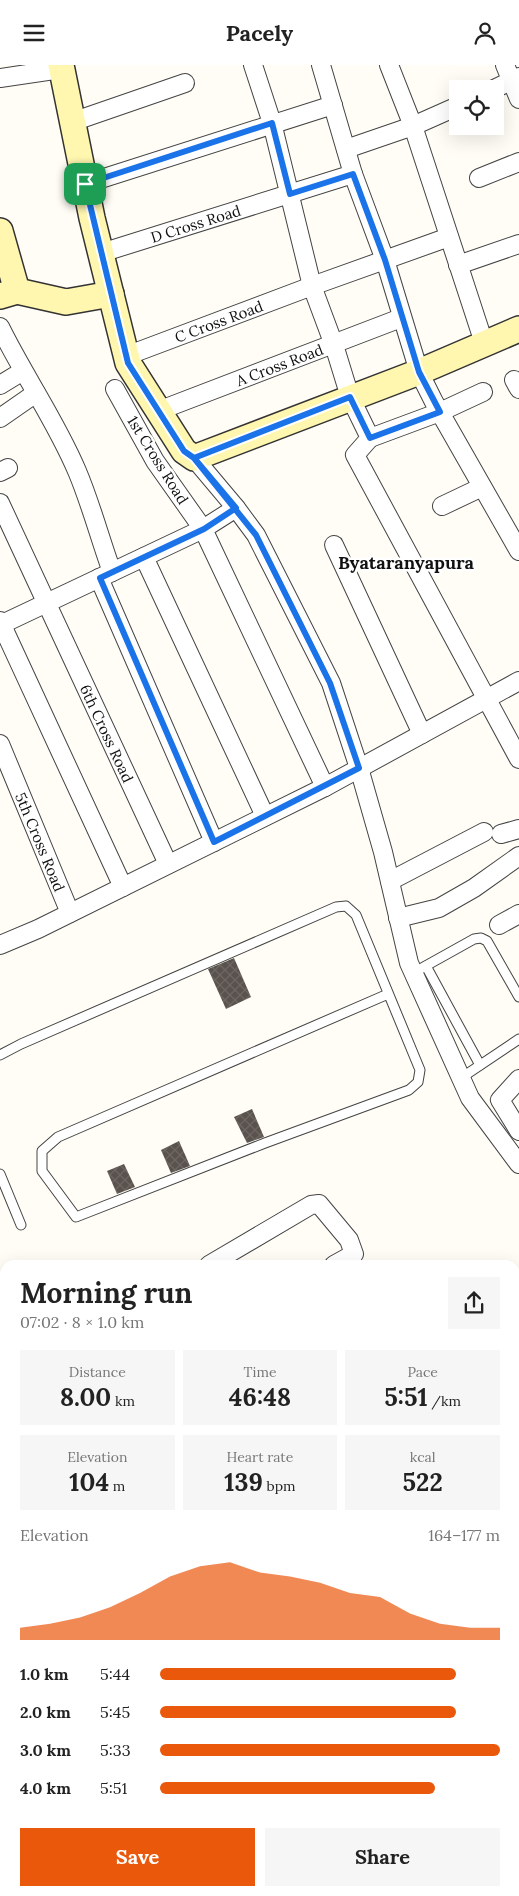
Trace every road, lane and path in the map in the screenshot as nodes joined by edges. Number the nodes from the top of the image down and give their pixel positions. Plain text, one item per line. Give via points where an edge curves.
1 (253, 65) edge
2 (321, 65) edge
3 (389, 65) edge
4 (61, 67) edge
5 (512, 74) edge
6 (0, 78) edge
7 (185, 83) dead end
8 (519, 99) edge
9 (332, 105) junction
10 (449, 110) edge
11 (72, 122) junction
12 (272, 123) junction
13 (413, 126) junction
14 (346, 149) junction
15 (519, 162) edge
16 (353, 174) junction
17 (479, 178) dead end
18 (85, 184) junction
19 (290, 194) junction
20 (0, 231) edge
21 (449, 237) junction
22 (519, 244) edge
23 (101, 253) junction
24 (385, 260) junction
25 (458, 265) junction
26 (312, 286) junction
27 (8, 294) edge
28 (111, 294) junction
29 (401, 318) junction
30 (0, 327) edge
31 (519, 329) edge
32 (484, 343) junction
33 (334, 345) junction
34 (126, 356) junction
35 (23, 371) junction
36 (419, 372) junction
37 (0, 385) edge
38 (115, 389) dead end
39 (483, 391) dead end
40 (36, 393) junction
41 (350, 397) junction
42 (158, 411) junction
43 (440, 412) junction
44 (0, 417) edge
45 (370, 438) junction
46 (194, 458) junction
47 (482, 487) junction
48 (0, 503) edge
49 (442, 506) dead end
50 (236, 508) junction
51 (204, 529) junction
52 (334, 545) dead end
53 (519, 551) edge
54 (144, 557) junction
55 (106, 575) junction
56 (46, 603) junction
57 (1, 623) edge
58 (519, 681) edge
59 (485, 699) junction
60 (422, 734) junction
61 (0, 744) edge
62 (519, 759) edge
63 (359, 768) junction
64 (325, 787) junction
65 (265, 817) junction
66 (519, 829) edge
67 (214, 842) junction
68 (519, 856) edge
69 (168, 864) junction
70 (390, 881) junction
71 (123, 887) junction
72 (70, 913) junction
73 (519, 914) edge
74 (398, 917) junction
75 (499, 925) dead end
76 (1, 942) edge
77 (420, 970) junction
78 (388, 994) junction
79 (519, 997) edge
80 (519, 1039) edge
81 (0, 1055) edge
82 (480, 1065) junction
83 (461, 1078) junction
84 (519, 1079) edge
85 (519, 1131) edge
86 (519, 1164) edge
87 (0, 1174) edge
88 (21, 1225) dead end
89 (218, 1260) edge
90 (343, 1260) edge

1 - 12 street
2 - 9 street
3 - 13 street
4 - 6 street
4 - 11 street, 1st Cross Road
5 - 8 street
7 - 11 street
9 - 12 street
9 - 14 street
10 - 13 street
11 - 18 street, 1st Cross Road
12 - 18 street
12 - 19 street
13 - 14 street
13 - 21 street
14 - 16 street
15 - 17 street
16 - 19 street, D Cross Road
16 - 24 street
18 - 23 street, 1st Cross Road
19 - 23 street, D Cross Road
19 - 26 street
20 - 27 street
21 - 24 street, C Cross Road
21 - 25 street
22 - 25 street
23 - 28 street, 1st Cross Road
24 - 26 street, C Cross Road
24 - 29 street
25 - 32 street
26 - 33 street
26 - 34 street, C Cross Road
27 - 28 street via 66,302
28 - 34 street, 1st Cross Road
29 - 33 street, A Cross Road
29 - 36 street
30 - 35 street
31 - 32 street
32 - 36 street
33 - 41 street
33 - 42 street, A Cross Road
34 - 42 street, 1st Cross Road
35 - 37 street
35 - 40 street
36 - 41 street
36 - 43 street
38 - 51 street, 1st Cross Road via 156,461
39 - 43 street
40 - 44 street
40 - 55 street via 77,471
41 - 45 street
41 - 46 street
42 - 46 street, 1st Cross Road via 184,451
43 - 45 street
43 - 47 street
45 - 59 street via 355,455
46 - 50 street
47 - 49 street
47 - 53 street
48 - 56 street, 6th Cross Road
50 - 51 street
50 - 63 street via 256,535 330,683
51 - 54 street
51 - 64 street, 1st Cross Road
52 - 60 street
54 - 55 street
54 - 65 street
55 - 56 street
55 - 67 street
56 - 57 street
56 - 69 street, 6th Cross Road
57 - 71 street
58 - 59 street
59 - 60 street
59 - 62 street
60 - 63 street
61 - 72 street, 5th Cross Road
63 - 64 street
63 - 70 street
64 - 65 street
65 - 67 street
66 - 70 street via 492,833
67 - 69 street
68 - 74 street via 439,908
69 - 71 street
70 - 74 street
71 - 72 street
72 - 76 street
73 - 75 street
74 - 77 street via 409,963
77 - 79 lane via 481,938 487,941
77 - 82 lane
77 - 83 street
78 - 78 lane via 420,1070 418,1082 410,1090 76,1217 42,1171 42,1151 58,1137
78 - 81 lane via 356,915 346,906 336,907
80 - 82 lane
82 - 83 lane
83 - 86 street via 470,1098
84 - 85 street via 500,1100
87 - 88 lane
89 - 90 street via 311,1205 320,1204 349,1239 354,1254

